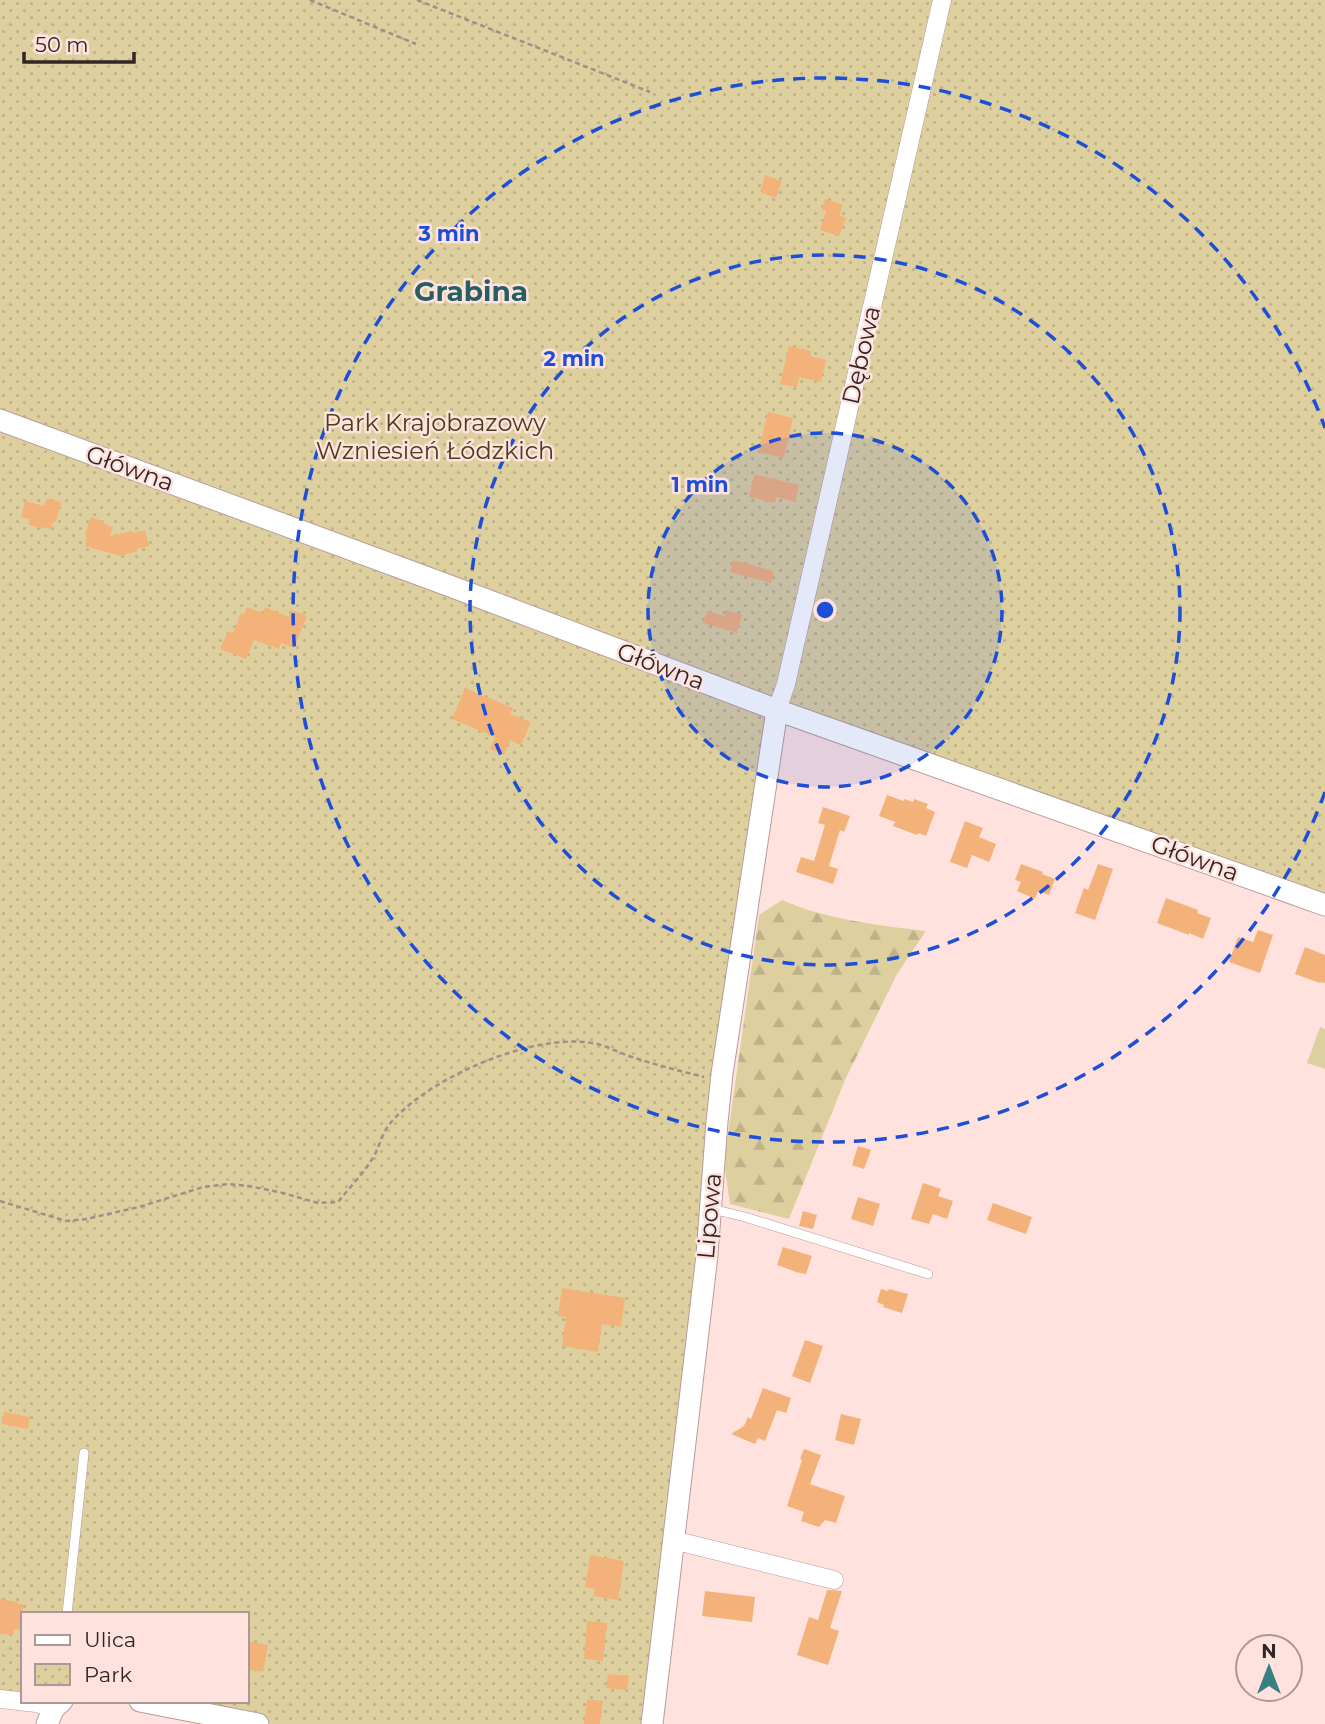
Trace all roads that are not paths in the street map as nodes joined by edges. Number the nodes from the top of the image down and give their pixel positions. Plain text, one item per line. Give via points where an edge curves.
1 (942, 0) edge
2 (0, 420) edge
3 (777, 710) junction
4 (1325, 905) edge
5 (710, 1208) junction
6 (928, 1274) dead end
7 (84, 1452) dead end
8 (673, 1540) junction
9 (834, 1580) dead end
10 (68, 1612) edge
11 (0, 1699) edge
12 (21, 1701) edge
13 (36, 1703) edge
14 (150, 1703) edge
15 (58, 1707) edge
16 (258, 1724) edge
17 (652, 1724) edge

1 - 3 street, Dębowa
2 - 3 street, Główna
3 - 4 street, Główna
3 - 5 street, Lipowa via 722,1074
5 - 6 lane
5 - 8 street, Lipowa
7 - 10 lane
8 - 9 street
8 - 17 street, Lipowa
11 - 12 street
13 - 15 street
14 - 16 street

